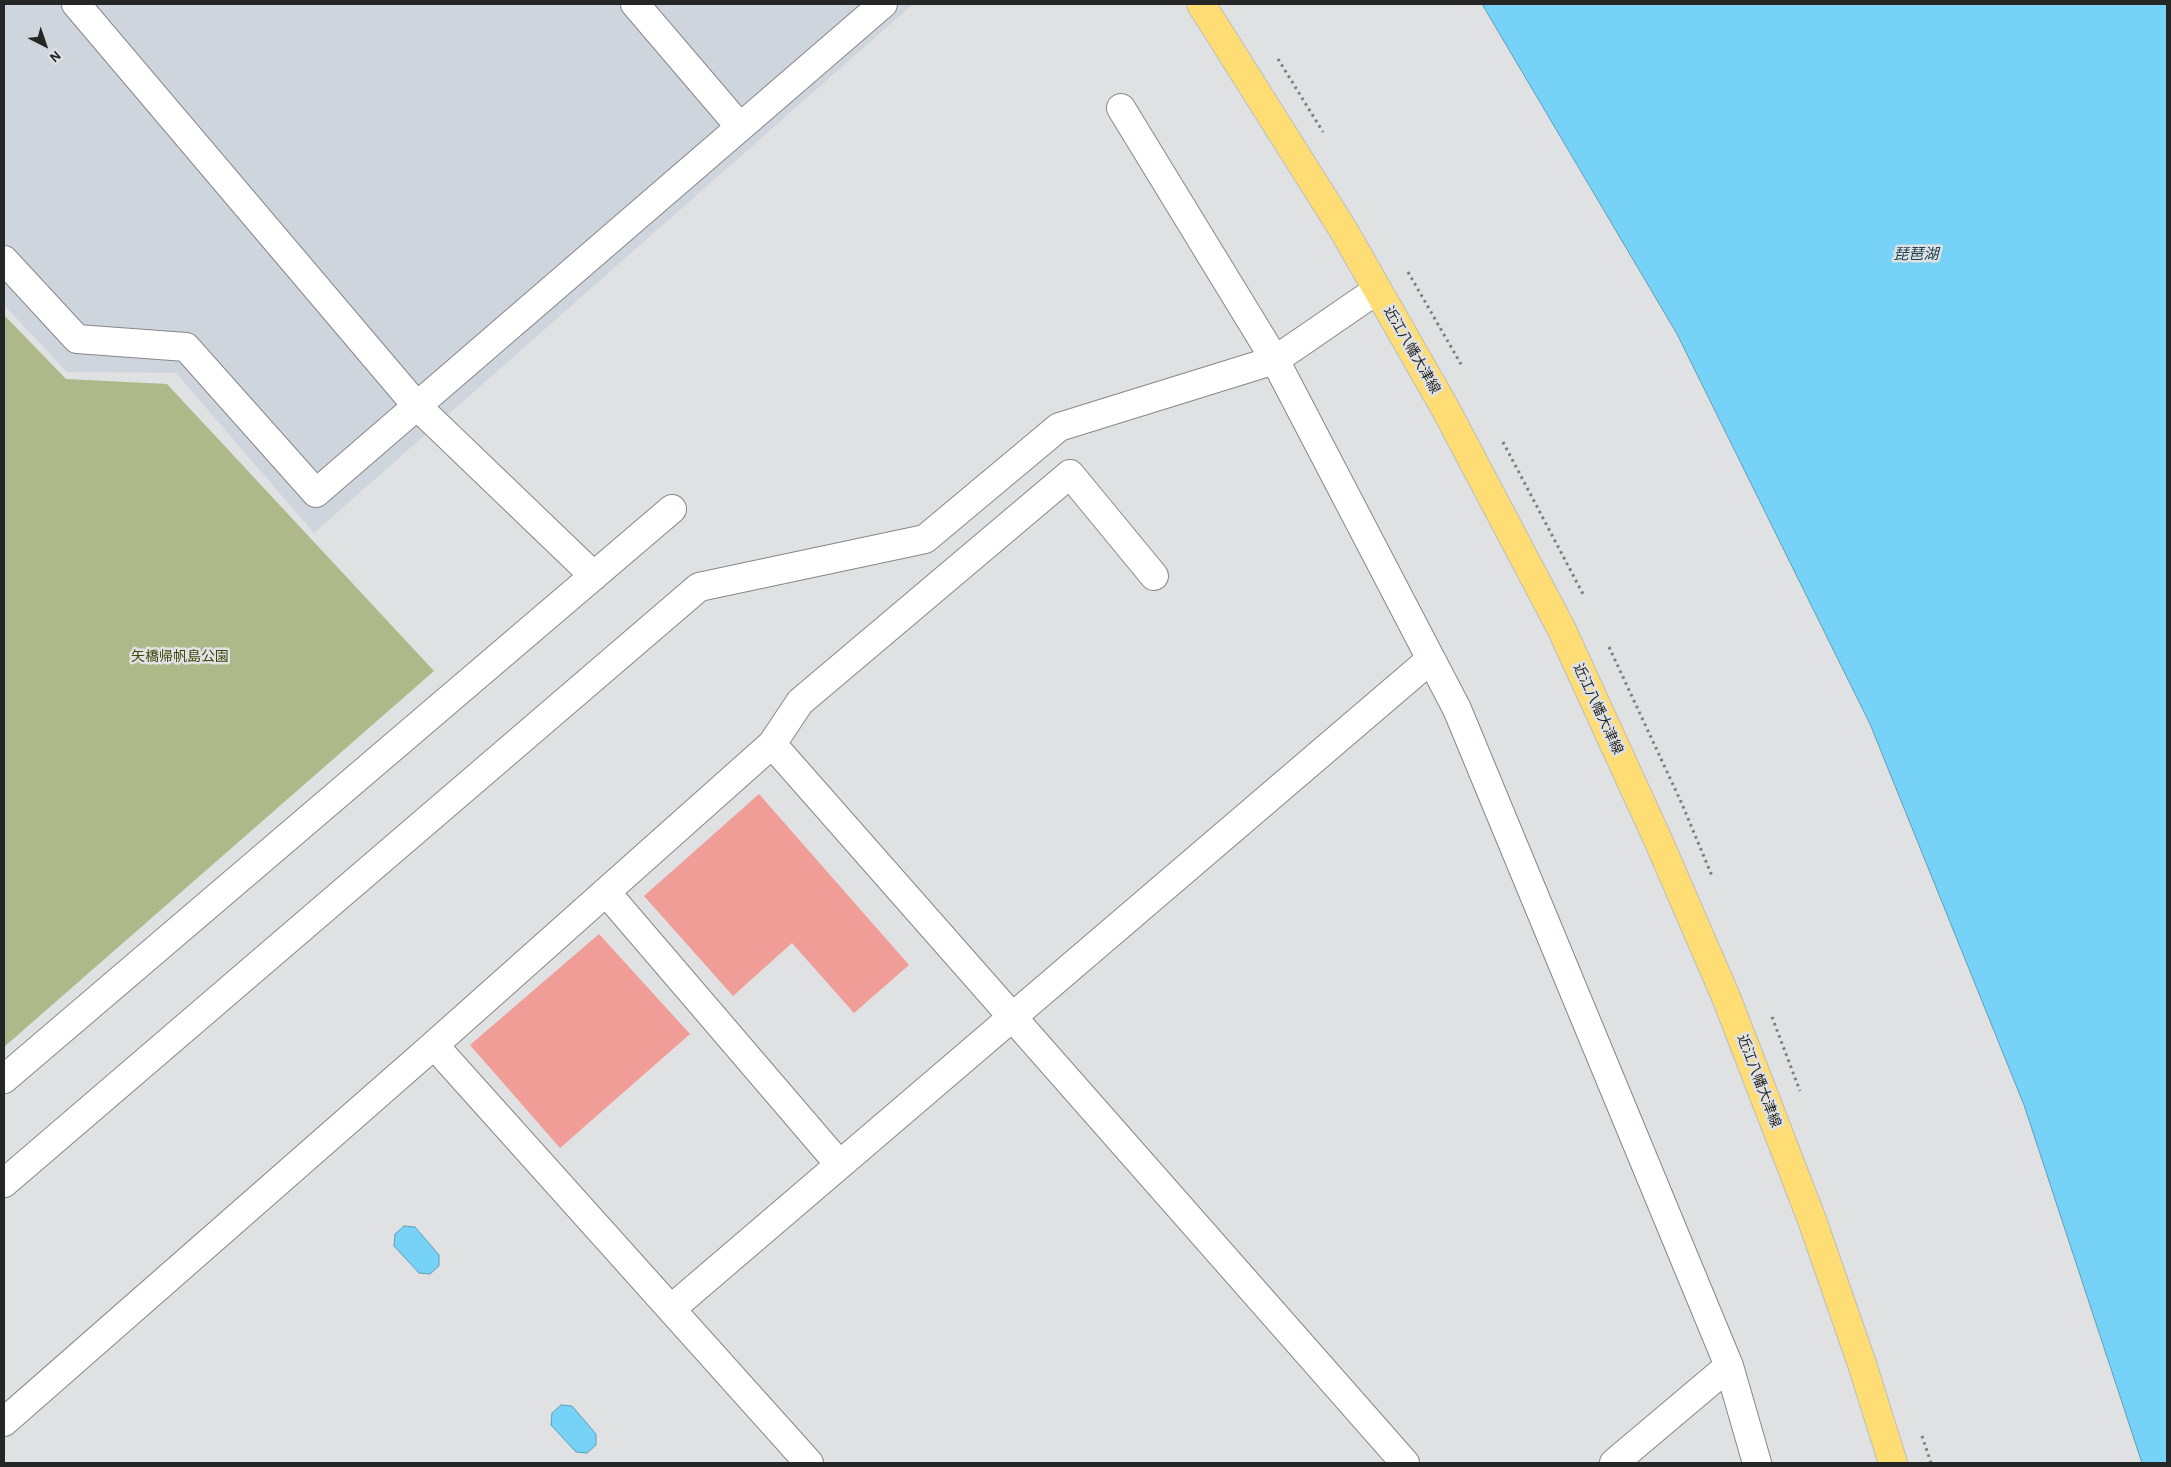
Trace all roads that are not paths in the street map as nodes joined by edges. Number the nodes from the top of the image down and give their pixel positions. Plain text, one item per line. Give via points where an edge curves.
1 (76, 4) edge
2 (634, 4) edge
3 (883, 4) edge
4 (1201, 4) edge
5 (1121, 108) dead end
6 (740, 127) junction
7 (4, 260) edge
8 (1378, 290) junction
9 (1275, 360) junction
10 (416, 405) junction
11 (672, 509) dead end
12 (594, 576) junction
13 (1154, 576) dead end
14 (1431, 659) junction
15 (772, 744) junction
16 (606, 892) junction
17 (1012, 1016) junction
18 (434, 1045) junction
19 (4, 1079) edge
20 (839, 1164) junction
21 (4, 1183) edge
22 (671, 1309) junction
23 (1729, 1366) junction
24 (4, 1422) edge
25 (809, 1463) edge
26 (1405, 1463) edge
27 (1614, 1463) edge
28 (1757, 1463) edge
29 (1893, 1463) edge

1 - 10 lane
2 - 6 lane
3 - 6 lane
4 - 8 main road, 近江八幡大津線
5 - 9 lane
6 - 10 lane
7 - 10 lane via 77,339 186,347 316,493
8 - 9 lane
8 - 29 main road, 近江八幡大津線 via 1493,497 1556,619 1658,840 1772,1114 1859,1356
9 - 14 lane
9 - 21 lane via 1059,427 925,539 699,587
10 - 12 lane
11 - 12 lane
12 - 19 lane
13 - 15 lane via 1070,474 800,702
14 - 17 lane
14 - 23 lane via 1457,709
15 - 16 lane
15 - 17 lane
16 - 18 lane
16 - 20 lane
17 - 20 lane
17 - 26 lane
18 - 22 lane
18 - 24 lane
20 - 22 lane
22 - 25 lane
23 - 27 lane
23 - 28 lane

